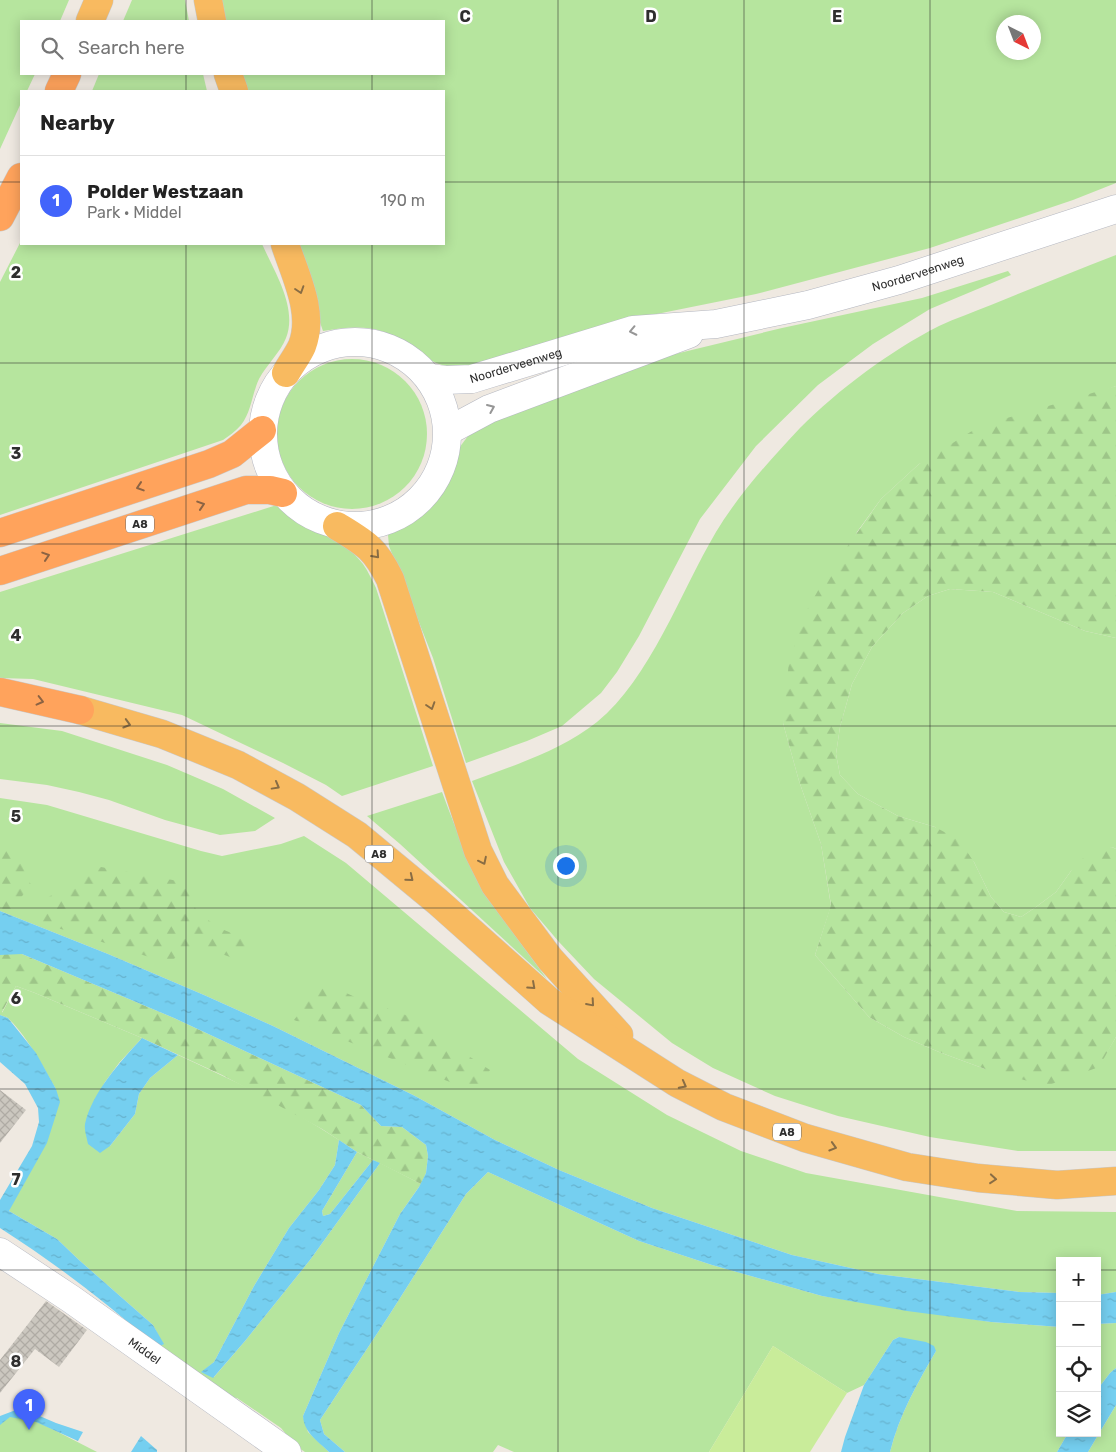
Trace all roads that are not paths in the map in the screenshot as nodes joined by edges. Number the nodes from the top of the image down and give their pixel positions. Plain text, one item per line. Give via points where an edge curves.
1 (99, 0) edge
2 (208, 0) edge
3 (90, 20) edge
4 (212, 20) edge
5 (67, 75) edge
6 (228, 75) edge
7 (59, 90) edge
8 (234, 90) edge
9 (20, 179) edge
10 (1116, 209) edge
11 (0, 217) edge
12 (285, 245) edge
13 (716, 324) junction
14 (286, 373) junction
15 (430, 378) junction
16 (262, 430) junction
17 (448, 431) junction
18 (283, 493) junction
19 (337, 526) junction
20 (0, 533) edge
21 (0, 571) edge
22 (0, 692) edge
23 (641, 1061) junction
24 (1116, 1181) edge
25 (0, 1252) edge
26 (287, 1452) edge

1 - 3 highway
2 - 4 highway
5 - 7 highway
6 - 8 highway
9 - 11 highway
10 - 13 street, Noorderveenweg via 899,280 808,305
12 -> 14 highway via 305,304 306,324 302,345
13 -> 15 street, Noorderveenweg via 633,330 472,379
17 -> 13 street, Noorderveenweg via 489,409
14 - 15 street via 303,357 334,343 365,343 396,350
14 - 16 street via 272,392
15 - 17 street via 444,407
16 - 18 street via 264,458
16 -> 20 highway via 232,454 209,464
17 - 19 street via 445,459 433,484 413,505 391,518 365,526
18 - 19 street via 311,517
21 -> 18 highway, A8 via 246,490
19 -> 23 highway, A8 via 364,542 381,560 390,579 478,851 495,885 550,959
22 -> 23 highway, A8 via 80,710 162,734 238,765 297,797 357,835 549,1001
23 -> 24 highway, A8 via 724,1107 855,1153 907,1167 1057,1185
25 - 26 street, Middel

